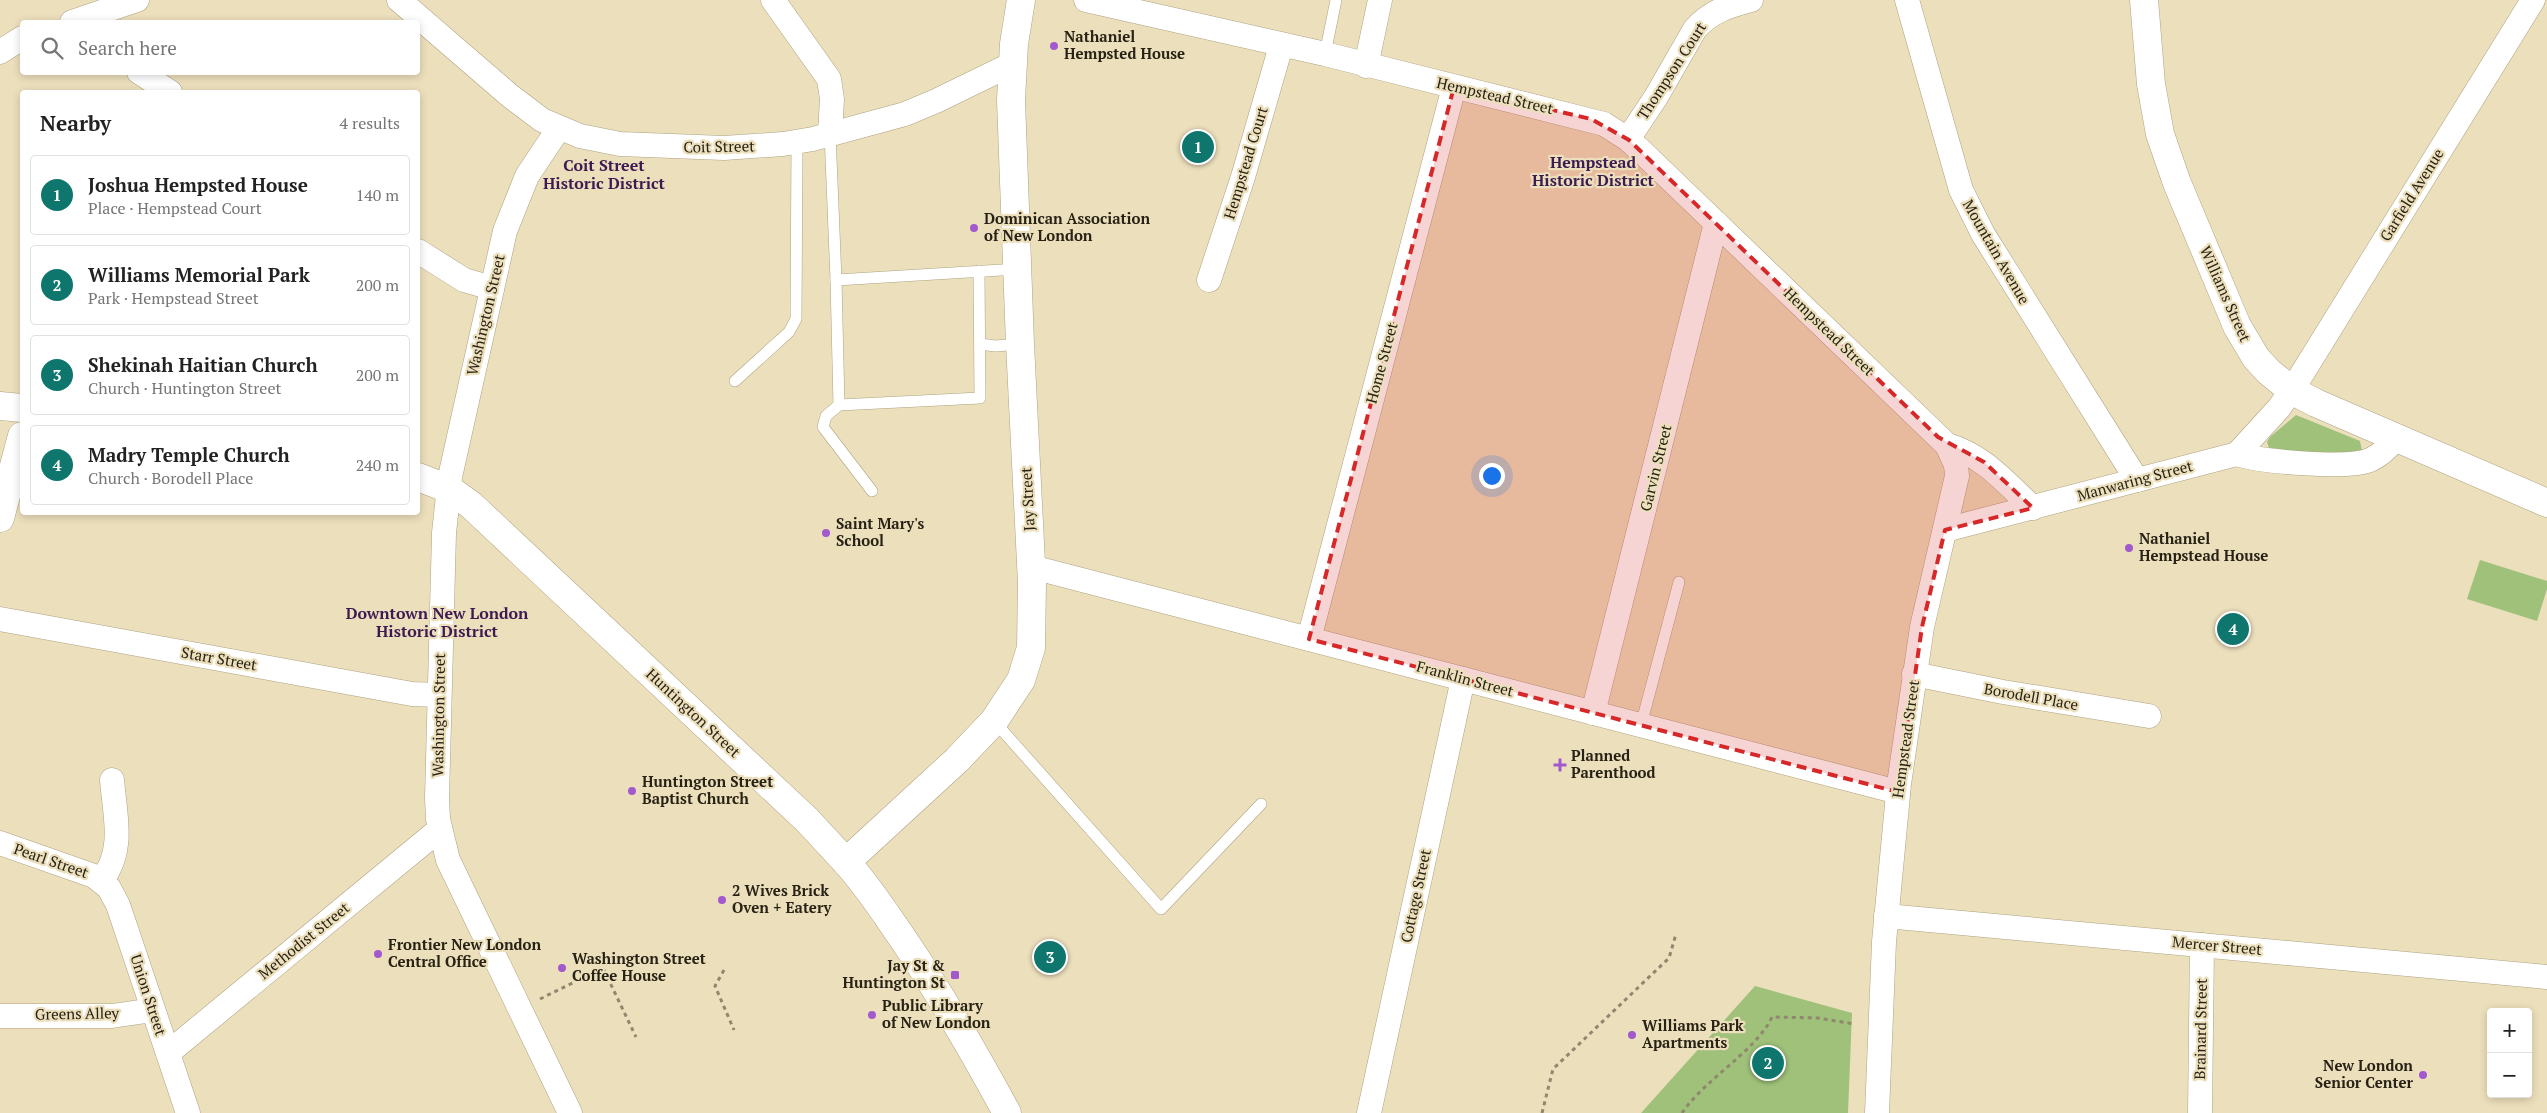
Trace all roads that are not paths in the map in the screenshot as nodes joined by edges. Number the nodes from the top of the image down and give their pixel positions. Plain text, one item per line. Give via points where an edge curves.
1 (137, 0) edge
2 (400, 0) edge
3 (773, 0) edge
4 (1021, 0) edge
5 (1086, 0) edge
6 (1336, 0) edge
7 (1380, 0) edge
8 (1751, 0) edge
9 (1907, 0) edge
10 (2144, 0) edge
11 (2533, 0) edge
12 (84, 20) edge
13 (1281, 46) junction
14 (1325, 54) junction
15 (1012, 64) junction
16 (1366, 66) junction
17 (144, 75) edge
18 (1454, 87) junction
19 (167, 90) edge
20 (559, 128) junction
21 (830, 132) junction
22 (1628, 138) junction
23 (797, 142) junction
24 (1716, 223) junction
25 (420, 252) edge
26 (1018, 269) junction
27 (979, 271) junction
28 (836, 280) junction
29 (1209, 280) dead end
30 (492, 288) junction
31 (980, 344) junction
32 (1020, 344) junction
33 (735, 381) dead end
34 (2292, 390) junction
35 (839, 405) junction
36 (0, 406) edge
37 (20, 408) edge
38 (2396, 438) junction
39 (20, 443) edge
40 (1946, 445) junction
41 (2237, 454) junction
42 (420, 478) edge
43 (2137, 480) junction
44 (447, 489) junction
45 (872, 491) dead end
46 (2547, 503) edge
47 (2033, 508) junction
48 (0, 518) edge
49 (1945, 530) junction
50 (1032, 567) junction
51 (1679, 582) dead end
52 (0, 618) edge
53 (1309, 639) junction
54 (1914, 674) junction
55 (1463, 679) junction
56 (439, 695) junction
57 (1594, 713) junction
58 (2149, 716) dead end
59 (994, 721) junction
60 (1641, 725) junction
61 (112, 780) dead end
62 (1898, 792) junction
63 (1261, 804) dead end
64 (440, 829) junction
65 (0, 843) edge
66 (846, 862) junction
67 (102, 880) junction
68 (1886, 916) junction
69 (2202, 945) junction
70 (2547, 977) edge
71 (153, 1010) junction
72 (0, 1016) edge
73 (168, 1053) junction
74 (188, 1113) edge
75 (570, 1113) edge
76 (1007, 1113) edge
77 (1369, 1113) edge
78 (1877, 1113) edge
79 (2200, 1113) edge

1 - 12 street
2 - 20 street, Coit Street via 525,108
3 - 21 street via 828,79 832,99
4 - 15 main road, Jay Street
5 - 13 street, Hempstead Street
6 - 14 lane
7 - 16 street
8 - 22 street, Thompson Court via 1720,9 1703,20
9 - 43 street, Mountain Avenue via 1967,204
10 - 34 main road, Williams Street via 2155,109 2168,159 2245,342 2269,372
11 - 34 street, Garfield Avenue
13 - 14 street, Hempstead Street
13 - 29 street, Hempstead Court
14 - 16 street, Hempstead Street
15 - 21 street, Coit Street via 905,114
15 - 26 main road, Jay Street
16 - 18 street, Hempstead Street
17 - 19 street
18 - 22 street, Hempstead Street via 1591,119
18 - 53 street, Home Street
20 - 23 street, Coit Street via 600,142 645,147 724,148
20 - 30 street, Washington Street via 542,151 515,203
21 - 23 street, Coit Street
21 - 28 lane
22 - 24 street, Hempstead Street
23 - 33 lane via 796,319 789,332
24 - 40 street, Hempstead Street
24 - 57 street, Garvin Street
25 - 30 street via 464,280
26 - 27 lane
26 - 32 main road, Jay Street
27 - 28 lane
27 - 31 lane
28 - 35 lane
30 - 44 street, Washington Street
31 - 32 lane
31 - 35 lane via 980,398
32 - 50 main road, Jay Street
34 - 38 main road, Williams Street
34 - 41 street
35 - 45 lane via 826,416 823,426
36 - 37 main road
38 - 41 street, Manwaring Street via 2380,455 2362,463 2275,462
38 - 46 main road, Williams Street
39 - 48 main road
40 - 47 street via 1969,452 1984,462
40 - 49 street, Hempstead Street via 1958,476
41 - 43 street, Manwaring Street
42 - 44 main road, Huntington Street
43 - 47 street, Manwaring Street
44 - 56 street, Washington Street
44 - 66 main road, Huntington Street via 471,506 521,552 807,820
47 - 49 street, Manwaring Street
49 - 54 street, Hempstead Street
50 - 53 street, Franklin Street
50 - 59 main road, Jay Street via 1033,634 1028,662 1012,697
51 - 60 lane
52 - 56 street, Starr Street via 412,694
53 - 55 street, Franklin Street
54 - 58 street, Borodell Place
54 - 62 street, Hempstead Street
55 - 57 street, Franklin Street
55 - 77 street, Cottage Street
56 - 64 street, Washington Street via 436,798
57 - 60 street, Franklin Street
59 - 63 lane via 1161,909
59 - 66 main road, Jay Street via 957,760
60 - 62 street, Franklin Street
61 - 67 street via 116,850 109,871
62 - 68 street, Hempstead Street
64 - 73 street, Methodist Street
64 - 75 street, Washington Street via 454,874
65 - 67 street, Pearl Street
66 - 76 main road, Huntington Street via 875,898 935,987
67 - 71 street, Union Street via 117,902
68 - 69 street, Mercer Street
68 - 78 street, Hempstead Street
69 - 70 street, Mercer Street
69 - 79 street, Brainard Street
71 - 72 street, Greens Alley via 112,1016
71 - 73 street, Union Street
73 - 74 street, Union Street

